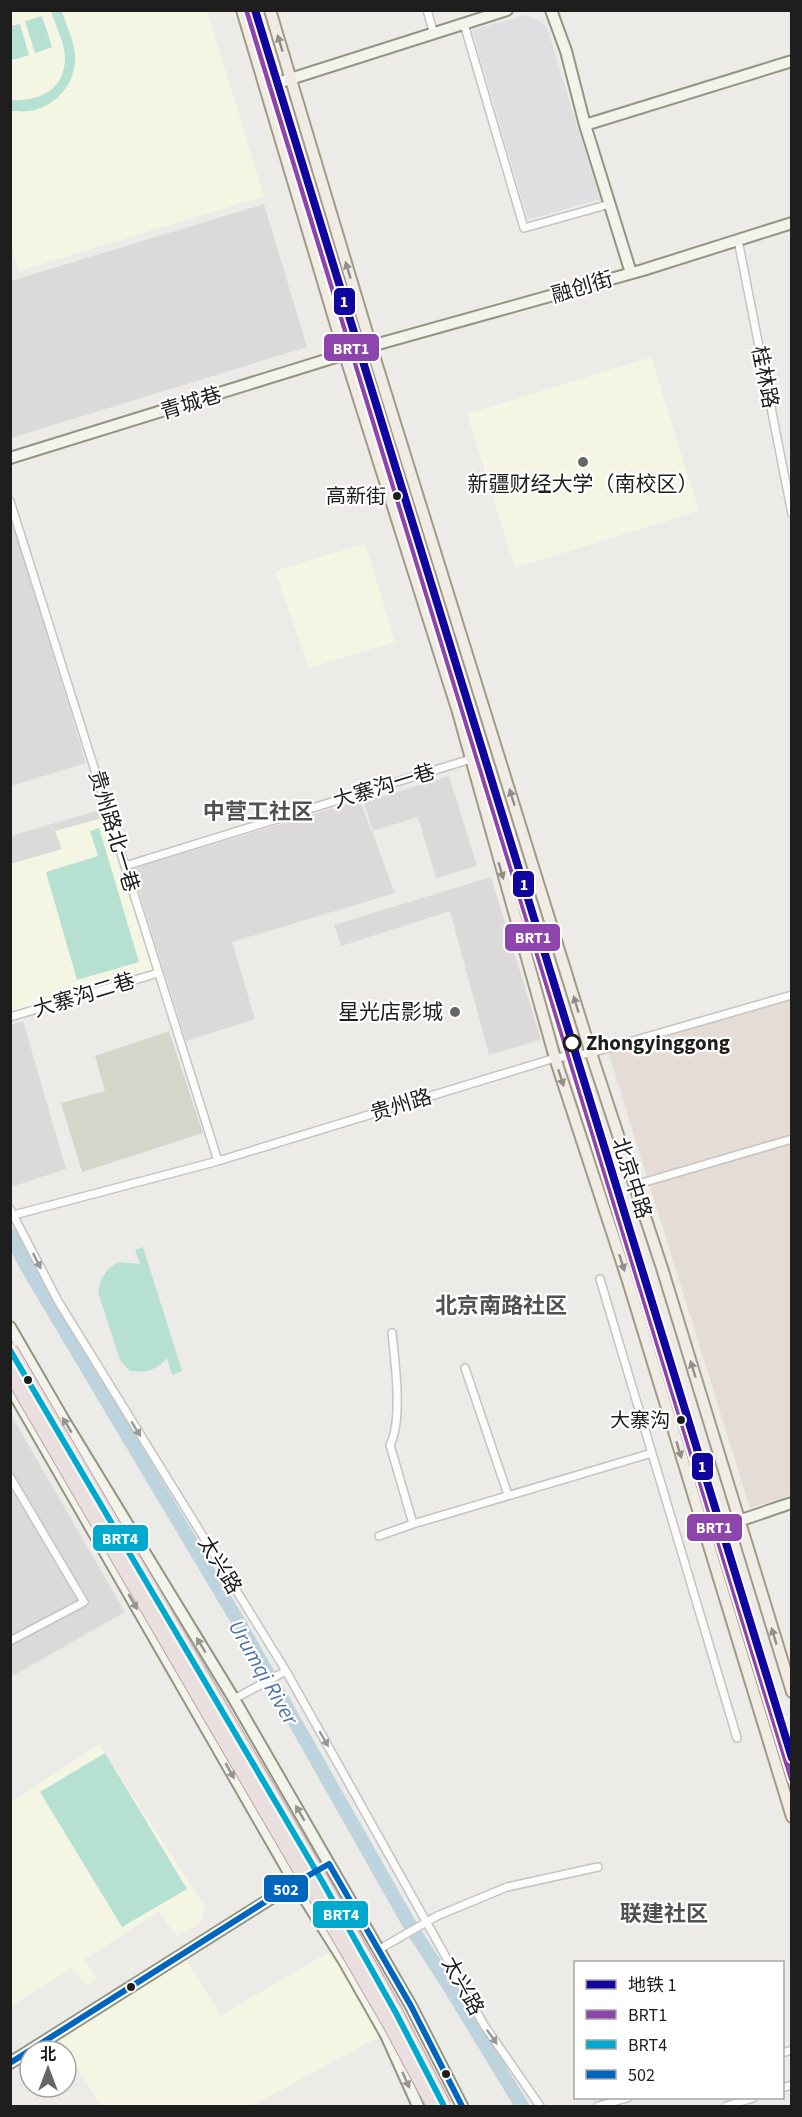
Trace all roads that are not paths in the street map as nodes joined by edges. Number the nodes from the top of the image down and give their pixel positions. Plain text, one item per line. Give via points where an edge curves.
1 (242, 10) edge
2 (270, 10) edge
3 (427, 10) edge
4 (507, 10) edge
5 (551, 10) edge
6 (464, 24) junction
7 (434, 34) junction
8 (792, 61) edge
9 (292, 79) junction
10 (265, 87) junction
11 (585, 125) junction
12 (610, 204) junction
13 (792, 223) edge
14 (738, 240) junction
15 (632, 273) junction
16 (371, 346) junction
17 (345, 355) junction
18 (10, 458) edge
19 (10, 501) edge
20 (792, 514) edge
21 (471, 759) junction
22 (125, 866) junction
23 (158, 973) junction
24 (792, 995) edge
25 (10, 1017) edge
26 (591, 1053) junction
27 (555, 1058) junction
28 (792, 1139) edge
29 (218, 1161) junction
30 (635, 1185) junction
31 (12, 1213) edge
32 (600, 1279) dead end
33 (10, 1327) edge
34 (392, 1333) dead end
35 (10, 1349) edge
36 (465, 1368) dead end
37 (10, 1372) edge
38 (10, 1387) edge
39 (652, 1453) junction
40 (10, 1477) edge
41 (508, 1496) junction
42 (792, 1496) edge
43 (792, 1503) edge
44 (738, 1516) junction
45 (413, 1524) junction
46 (702, 1526) junction
47 (379, 1536) dead end
48 (10, 1641) edge
49 (284, 1672) junction
50 (792, 1692) edge
51 (234, 1699) junction
52 (737, 1738) dead end
53 (792, 1817) edge
54 (329, 1864) junction
55 (598, 1867) dead end
56 (295, 1883) junction
57 (428, 1922) junction
58 (378, 1950) junction
59 (10, 2063) edge
60 (621, 2099) edge
61 (747, 2099) edge
62 (418, 2106) edge
63 (434, 2106) edge
64 (444, 2106) edge
65 (462, 2106) edge
66 (540, 2106) edge
67 (598, 2106) edge
68 (726, 2106) edge

1 - 10 main road, 北京中路
9 -> 2 main road, 北京中路
3 - 7 street
4 - 6 main road
5 - 11 main road
6 - 7 main road
6 - 12 street via 524,228
7 - 9 main road
8 - 11 main road
9 - 10 main road
16 -> 9 main road, 北京中路
10 - 17 main road, 北京中路
11 - 12 main road
12 - 15 main road
13 - 14 main road, 融创街
14 - 15 main road, 融创街
14 - 20 street, 桂林路
15 - 16 main road, 融创街
16 - 17 main road, 青城巷
26 -> 16 main road, 北京中路
17 - 18 main road, 青城巷
17 - 21 main road, 北京中路
19 - 22 street, 贵州路北一巷
21 - 22 street, 大寨沟一巷
21 -> 27 main road, 北京中路
22 - 23 street, 贵州路北一巷
23 - 25 street, 大寨沟二巷
23 - 29 street, 贵州路北一巷
24 - 26 street, 贵州路
26 - 27 street, 贵州路
26 - 30 main road, 北京中路
27 - 29 street, 贵州路
27 -> 46 main road, 北京中路
28 - 30 street
29 - 31 street, 贵州路
44 -> 30 main road, 北京中路
31 -> 49 street, 太兴路 via 58,1301
32 - 39 street
51 -> 33 main road
34 - 45 street via 397,1415 396,1434 390,1444
35 - 64 highway, bridge via 322,1881
36 - 41 street
37 - 63 highway, bridge
38 -> 56 main road
39 - 41 street
39 - 52 street
40 - 48 street via 84,1602
41 - 45 street
42 - 44 main road
43 - 44 main road
44 - 46 main road
50 -> 44 main road, 北京中路
45 - 47 street
46 - 53 main road, 北京中路
49 - 51 street
49 -> 57 street, 太兴路
54 -> 51 main road
54 - 56 main road
54 - 58 main road
55 - 57 street via 507,1887
56 - 59 main road
56 -> 62 main road via 386,2035
57 - 58 street
57 -> 66 street, 太兴路 via 484,2025
58 - 65 main road
60 - 67 street
61 - 68 street

